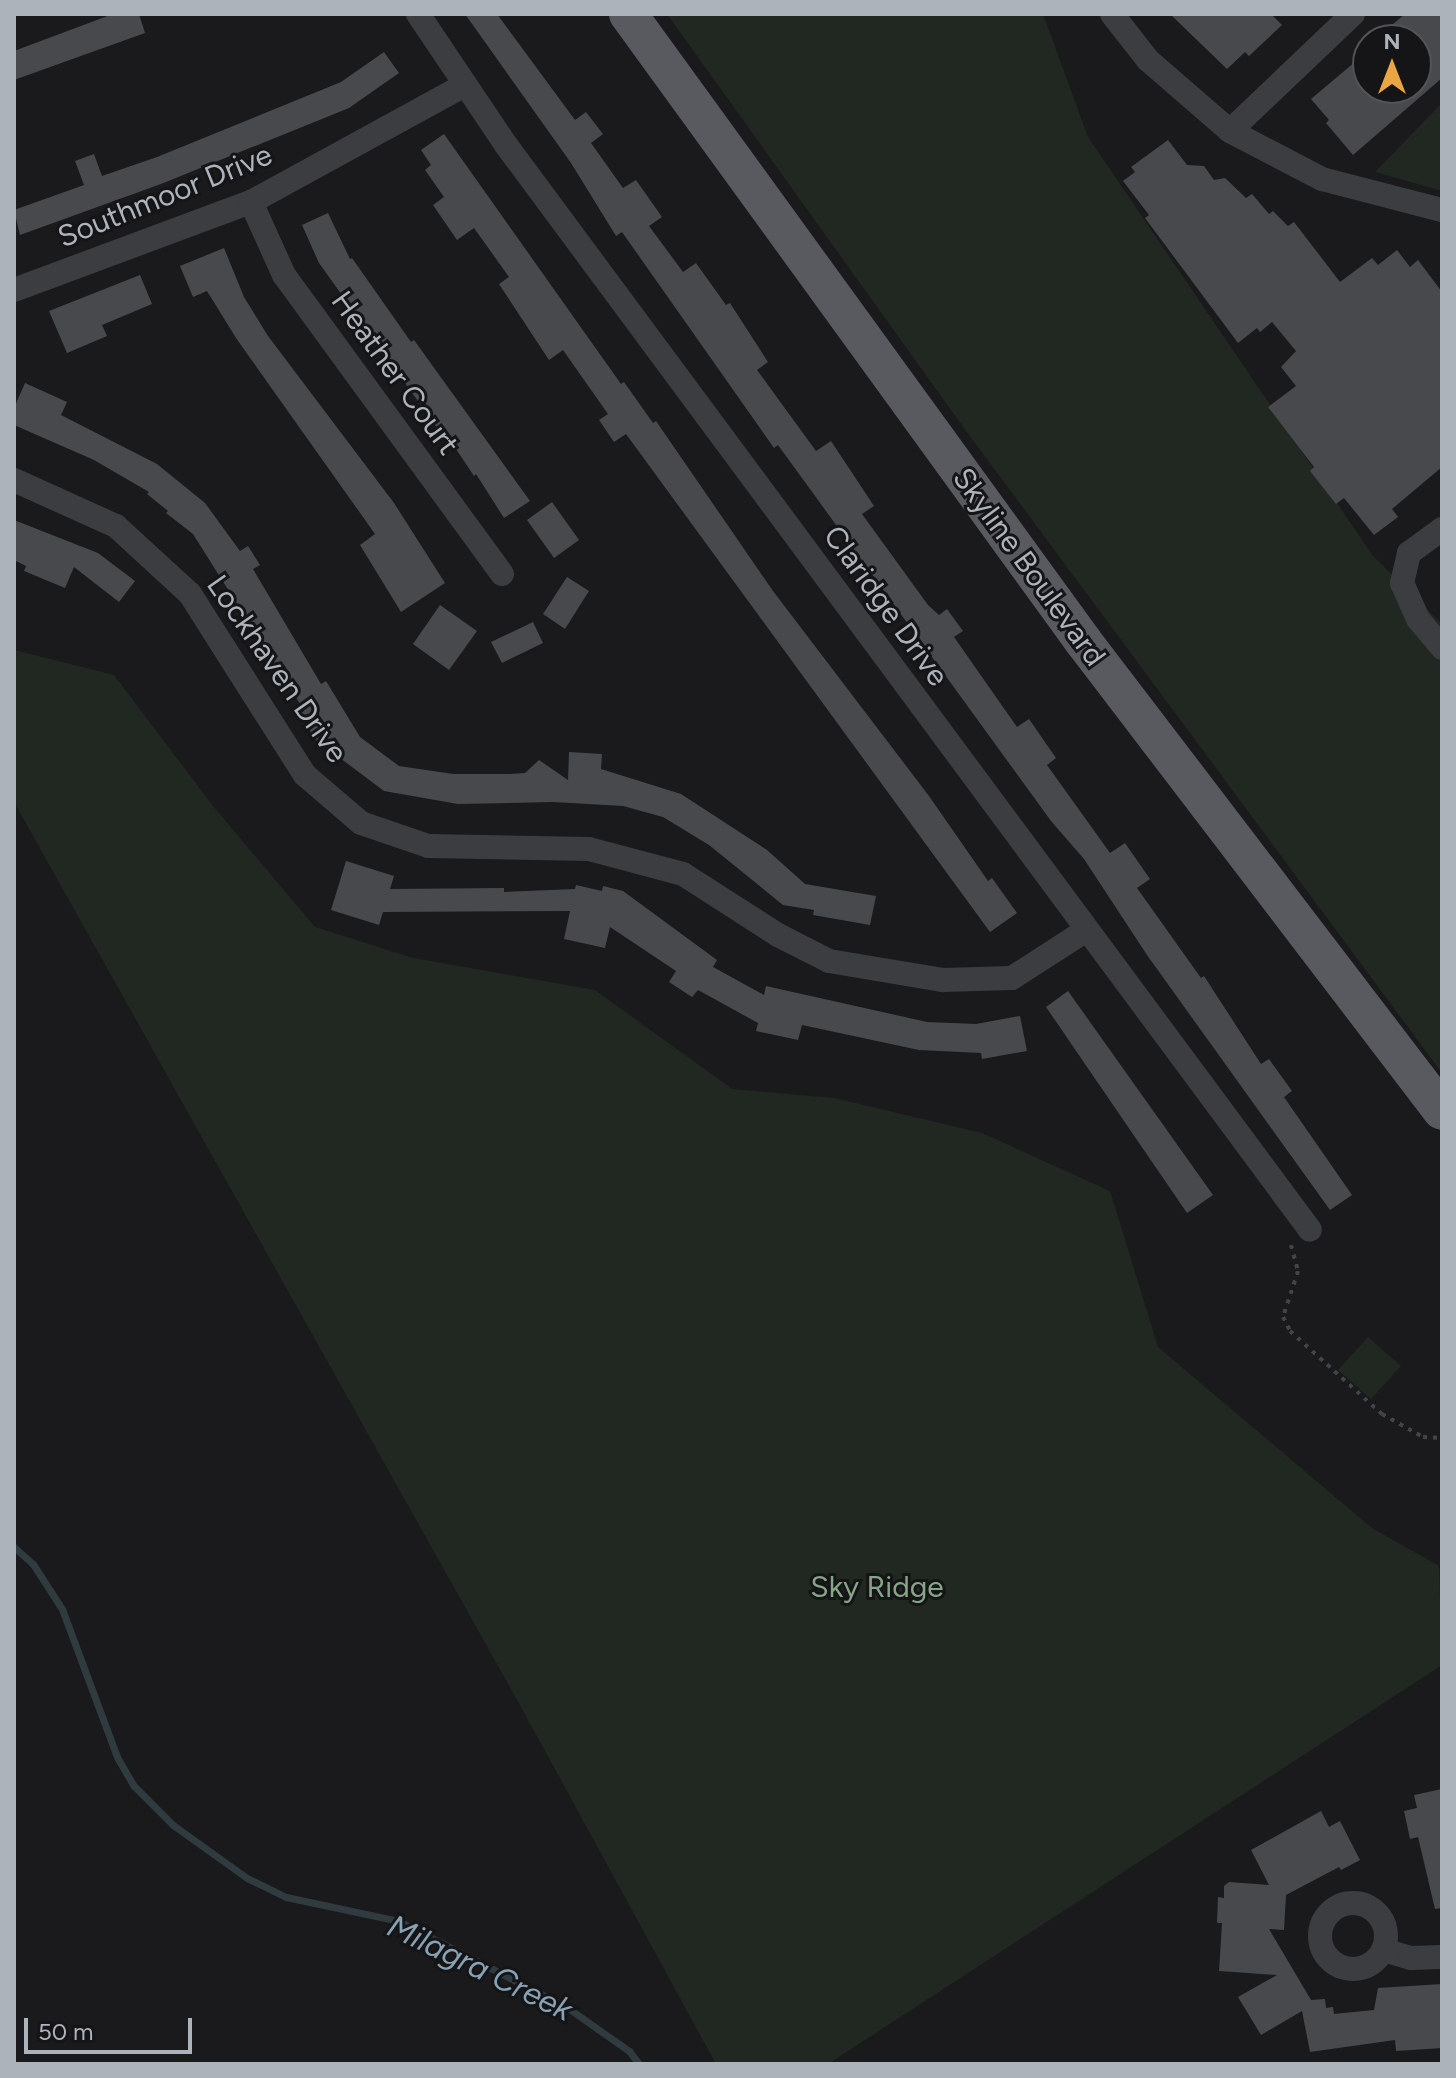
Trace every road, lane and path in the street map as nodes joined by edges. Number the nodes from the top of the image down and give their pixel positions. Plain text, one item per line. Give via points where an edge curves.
1 (418, 14) edge
2 (628, 14) edge
3 (1112, 14) edge
4 (1353, 14) edge
5 (463, 86) junction
6 (1230, 131) junction
7 (251, 202) junction
8 (1442, 210) edge
9 (14, 290) edge
10 (14, 480) edge
11 (1442, 529) edge
12 (502, 574) dead end
13 (1442, 648) edge
14 (1085, 931) junction
15 (1442, 1111) edge
16 (1305, 1224) joint
17 (1442, 1438) edge
18 (1383, 1950) dead end
19 (1442, 1957) edge

1 - 5 street, Claridge Drive
2 - 15 main road, Skyline Boulevard via 1083,641
3 - 6 street via 1148,60
4 - 6 street
5 - 7 street, Southmoor Drive
5 - 14 street, Claridge Drive
6 - 8 street via 1322,179
7 - 9 street, Southmoor Drive
7 - 12 street, Heather Court via 284,275
10 - 14 street, Lockhaven Drive via 116,526 190,594 305,775 361,823 428,846 589,849 683,874 829,961 943,980 1012,978
11 - 13 street via 1409,553 1402,583 1418,619
14 - 16 street, Claridge Drive
16 - 17 path via 1290,1232 1298,1271 1283,1317 1290,1331 1382,1414 1423,1437
18 - 19 street via 1411,1958

